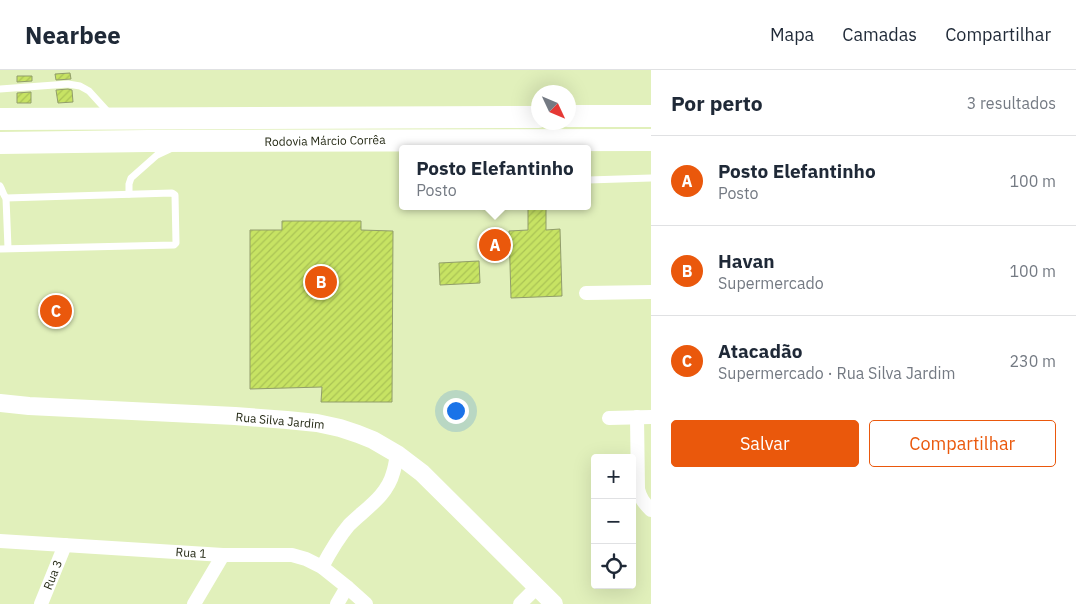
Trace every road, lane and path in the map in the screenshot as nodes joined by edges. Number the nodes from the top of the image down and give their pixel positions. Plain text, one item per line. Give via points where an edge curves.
1 (0, 89) edge
2 (531, 116) edge
3 (576, 116) edge
4 (651, 116) edge
5 (0, 119) edge
6 (114, 119) junction
7 (651, 140) edge
8 (187, 141) junction
9 (0, 143) edge
10 (493, 144) edge
11 (576, 144) edge
12 (396, 145) edge
13 (651, 178) edge
14 (591, 180) edge
15 (0, 186) edge
16 (128, 194) junction
17 (6, 198) junction
18 (4, 249) edge
19 (651, 292) edge
20 (586, 293) dead end
21 (0, 403) edge
22 (644, 417) edge
23 (608, 418) dead end
24 (397, 454) junction
25 (651, 510) edge
26 (0, 542) edge
27 (65, 545) junction
28 (223, 556) junction
29 (322, 567) junction
30 (347, 587) junction
31 (537, 587) junction
32 (41, 604) edge
33 (194, 604) edge
34 (337, 604) edge
35 (366, 604) edge
36 (520, 604) edge
37 (554, 604) edge

1 - 6 lane via 80,86 89,91
2 - 6 highway, Rodovia Márcio Corrêa
3 - 4 highway
5 - 6 highway, Rodovia Márcio Corrêa
7 - 11 highway, Rodovia Márcio Corrêa
8 - 9 highway, Rodovia Márcio Corrêa
8 - 12 highway, Rodovia Márcio Corrêa
8 - 16 lane via 148,162 131,178
10 - 11 highway, Rodovia Márcio Corrêa
10 - 12 highway, Rodovia Márcio Corrêa
13 - 14 lane
15 - 17 lane
16 - 17 lane
16 - 18 lane via 174,195 176,243
17 - 18 lane
19 - 20 street
21 - 24 street, Rua Silva Jardim via 317,423 358,434
22 - 23 street
22 - 25 street via 638,488
24 - 29 street via 385,491 341,535
24 - 31 street, Rua Silva Jardim via 422,473
26 - 27 street, Rua 1
27 - 28 street, Rua 1
27 - 32 street, Rua 3
28 - 29 street, Rua 1 via 292,555
28 - 33 street
29 - 30 street, Rua 1
30 - 34 street
30 - 35 street, Rua 1
31 - 36 street
31 - 37 street, Rua Silva Jardim

